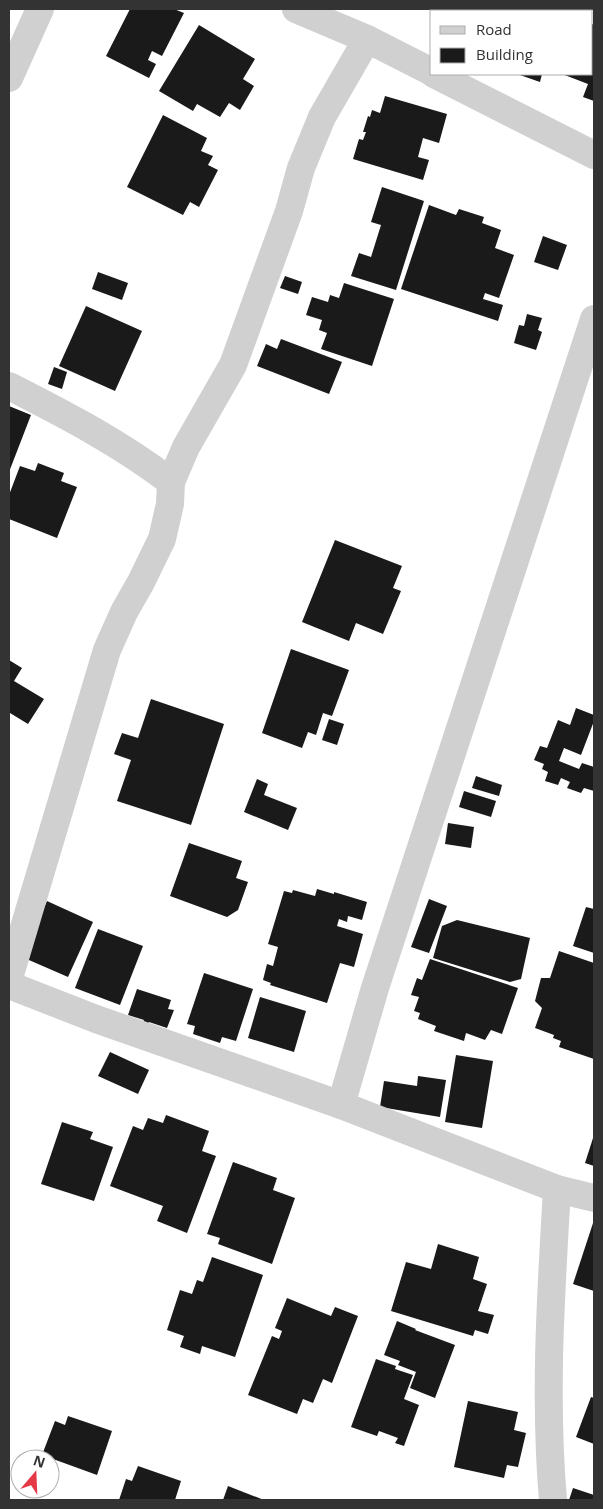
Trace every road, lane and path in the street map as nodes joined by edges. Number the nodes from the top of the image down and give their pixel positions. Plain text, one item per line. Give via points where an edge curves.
1 (40, 9) edge
2 (296, 9) edge
3 (367, 39) junction
4 (430, 71) edge
5 (437, 75) edge
6 (9, 78) edge
7 (594, 155) edge
8 (594, 319) edge
9 (9, 386) edge
10 (171, 482) junction
11 (9, 978) edge
12 (9, 985) edge
13 (341, 1106) junction
14 (557, 1189) junction
15 (594, 1198) edge
16 (553, 1500) edge

1 - 6 street
2 - 3 street
3 - 4 street
3 - 10 street via 322,117 301,168 289,211 233,365 186,447
5 - 7 street
8 - 13 street via 378,978
9 - 10 street via 96,431
10 - 11 street via 162,539 107,650
12 - 13 street
13 - 14 street
14 - 15 street
14 - 16 street via 549,1319

